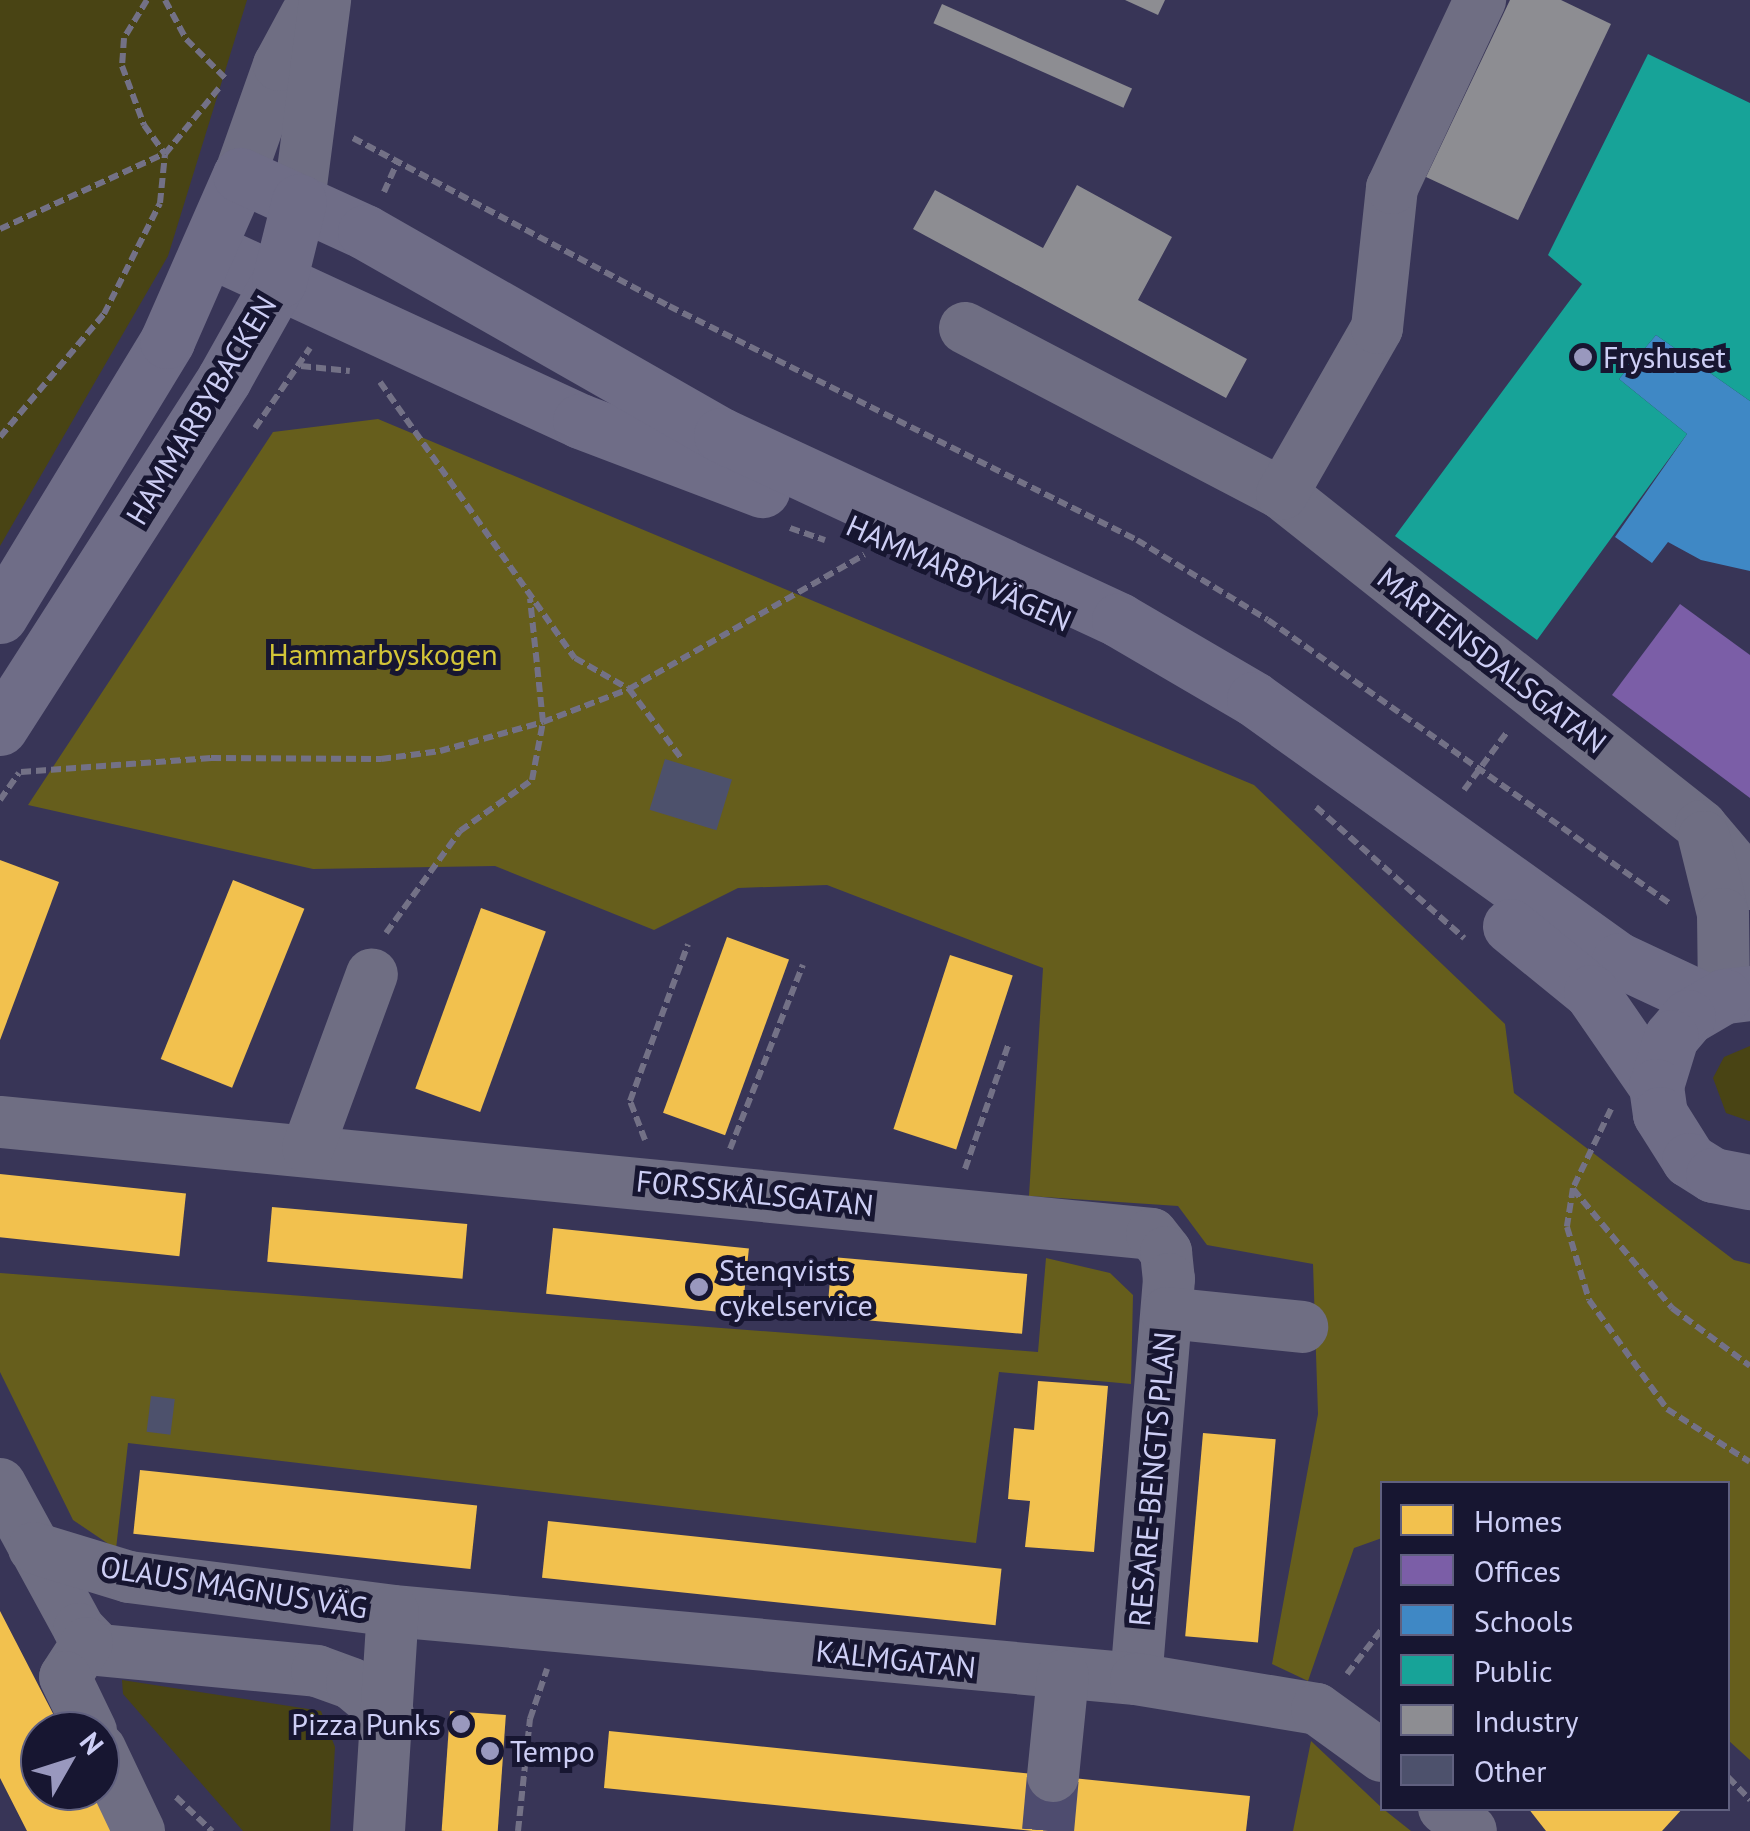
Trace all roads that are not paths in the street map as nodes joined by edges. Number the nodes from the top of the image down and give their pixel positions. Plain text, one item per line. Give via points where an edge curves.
1 (314, 0) edge
2 (325, 0) edge
3 (1480, 0) edge
4 (266, 98) junction
5 (240, 175) junction
6 (299, 200) junction
7 (210, 250) junction
8 (279, 281) junction
9 (965, 328) dead end
10 (1282, 494) junction
11 (0, 616) edge
12 (10, 750) edge
13 (1702, 826) junction
14 (1750, 884) edge
15 (372, 974) road end
16 (1727, 997) edge
17 (1638, 1091) junction
18 (0, 1122) edge
19 (308, 1148) junction
20 (1750, 1182) edge
21 (1168, 1296) junction
22 (1302, 1327) dead end
23 (0, 1484) edge
24 (34, 1548) junction
25 (393, 1611) junction
26 (87, 1642) junction
27 (1063, 1676) junction
28 (1136, 1679) junction
29 (82, 1711) edge
30 (388, 1714) junction
31 (1380, 1755) edge
32 (1053, 1776) tunnel mouth
33 (120, 1791) edge
34 (1448, 1811) edge
35 (139, 1831) edge
36 (379, 1831) edge
37 (1471, 1831) edge

1 - 4 street, HAMMARBYBACKEN
2 - 4 street, HAMMARBYBACKEN
3 - 10 street via 1392,188 1377,328
4 - 5 street, HAMMARBYBACKEN
4 - 6 street, HAMMARBYBACKEN
5 - 6 main road, HAMMARBYVÄGEN
5 - 7 main road, HAMMARBYBACKEN
6 - 8 main road, HAMMARBYBACKEN
6 - 16 main road, HAMMARBYVÄGEN via 388,244 721,436 1119,620 1254,699 1619,960
7 - 8 main road, HAMMARBYVÄGEN
7 - 11 main road, HAMMARBYBACKEN via 167,342
8 - 12 main road, HAMMARBYBACKEN
8 - 17 main road, HAMMARBYVÄGEN via 580,421 973,572 1101,637 1239,724 1552,958 1591,992
9 - 10 street, MÅRTENSDALSGATAN
10 - 13 street, MÅRTENSDALSGATAN
13 - 14 street, MÅRTENSDALSGATAN
13 - 16 street via 1724,914
15 - 19 street
16 - 17 main road via 1671,1037
17 - 20 main road, HAMMARBYVÄGEN via 1689,1160 1713,1175
18 - 19 street, FORSSKÅLSGATAN
19 - 21 street, FORSSKÅLSGATAN via 1152,1234 1166,1252
21 - 22 street
21 - 28 street, RESARE-BENGTS PLAN
23 - 24 street, OLAUS MAGNUS VÄG
24 - 25 street, OLAUS MAGNUS VÄG via 128,1577
24 - 26 street, OLAUS MAGNUS VÄG
25 - 27 street, KALMGATAN
25 - 30 street, OLAUS MAGNUS VÄG
26 - 29 street via 65,1677
26 - 30 street via 98,1650 317,1671 352,1684
27 - 28 street, KALMGATAN
27 - 32 street
28 - 31 street, KALMGATAN via 1317,1709
30 - 36 street, OLAUS MAGNUS VÄG
33 - 35 street
34 - 37 street

